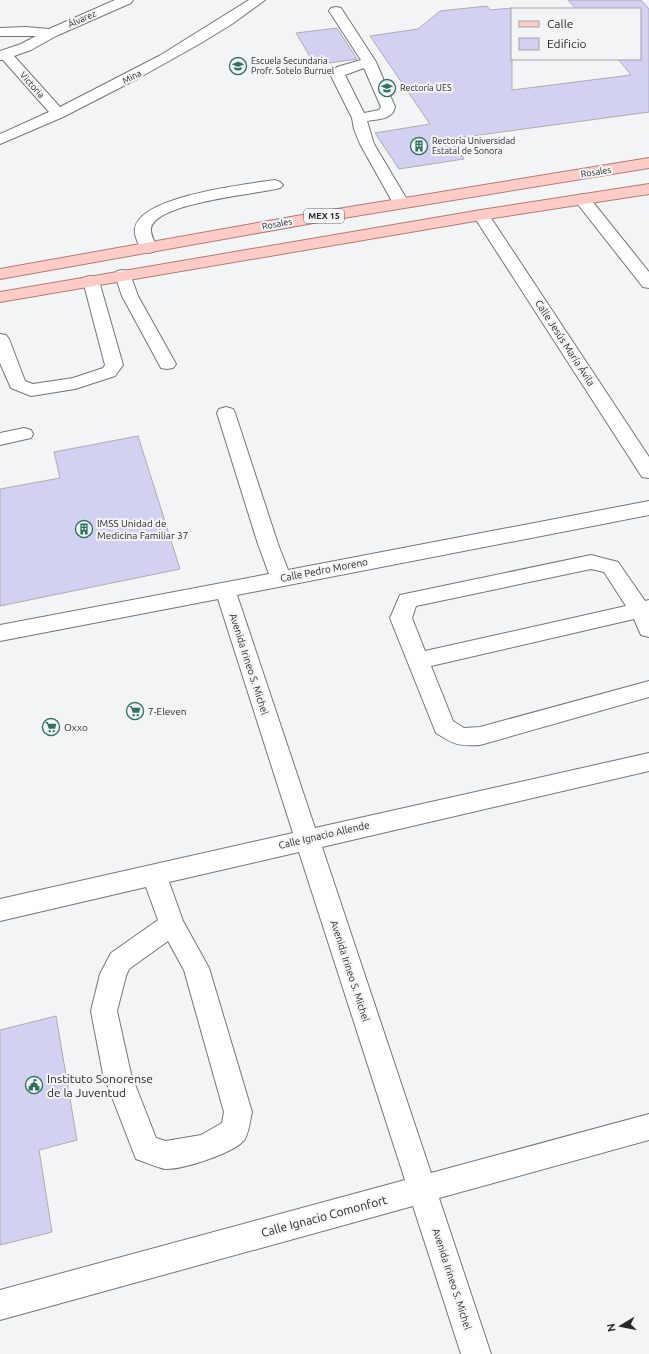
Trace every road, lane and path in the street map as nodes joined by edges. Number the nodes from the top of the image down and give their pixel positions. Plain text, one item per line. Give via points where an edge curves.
1 (126, 0) edge
2 (258, 0) edge
3 (336, 11) dead end
4 (0, 32) edge
5 (45, 33) junction
6 (3, 56) edge
7 (369, 62) junction
8 (58, 114) junction
9 (359, 118) junction
10 (0, 140) edge
11 (649, 163) edge
12 (275, 185) dead end
13 (649, 189) edge
14 (582, 200) junction
15 (401, 204) junction
16 (481, 215) junction
17 (148, 248) junction
18 (0, 274) edge
19 (123, 275) junction
20 (92, 281) junction
21 (649, 284) edge
22 (0, 297) edge
23 (0, 340) edge
24 (167, 364) dead end
25 (226, 413) dead end
26 (24, 434) dead end
27 (0, 439) edge
28 (649, 472) edge
29 (649, 508) edge
30 (281, 578) junction
31 (225, 589) junction
32 (646, 616) edge
33 (0, 633) edge
34 (418, 661) junction
35 (649, 689) edge
36 (649, 762) edge
37 (306, 839) junction
38 (154, 875) junction
39 (0, 910) edge
40 (172, 924) junction
41 (649, 1127) edge
42 (423, 1189) junction
43 (0, 1305) edge
44 (476, 1354) edge

1 - 5 street, Álvarez
2 - 8 street, Mina via 146,70
3 - 7 street
4 - 5 street
5 - 6 street, Álvarez via 26,47
6 - 8 street, Victoria
7 - 9 street via 388,108 383,114
7 - 9 street via 337,74
8 - 10 street, Mina
9 - 15 street via 367,144
11 - 15 main road, Rosales / MEX 15
12 - 17 street via 192,199 164,209 146,220 143,228
13 - 14 main road, MEX 15
14 - 16 main road, MEX 15
14 - 21 street
15 - 17 main road, Rosales / MEX 15
16 - 19 main road, MEX 15
16 - 28 street, Calle Jesús María Ávila
17 - 18 main road, Rosales / MEX 15
19 - 20 main road, MEX 15
19 - 24 street via 130,296
20 - 22 main road, MEX 15
20 - 23 street via 114,365 109,372 75,383 31,390 17,384
25 - 30 street
26 - 27 street
29 - 30 street, Calle Pedro Moreno
30 - 31 street, Calle Pedro Moreno
31 - 33 street, Calle Pedro Moreno
31 - 37 street, Avenida Irineo S. Michel
32 - 34 street
32 - 34 street via 611,567 591,562 407,600 401,618
34 - 35 street via 444,727 460,737 480,736
36 - 37 street, Calle Ignacio Allende
37 - 38 street, Calle Ignacio Allende
37 - 42 street, Avenida Irineo S. Michel
38 - 39 street, Calle Ignacio Allende
38 - 40 street
40 - 40 street via 196,968 238,1112 234,1131 229,1135 206,1148 166,1155 146,1149 117,1074 104,1012 113,974 120,961
41 - 42 street, Calle Ignacio Comonfort
42 - 43 street, Calle Ignacio Comonfort
42 - 44 street, Avenida Irineo S. Michel

